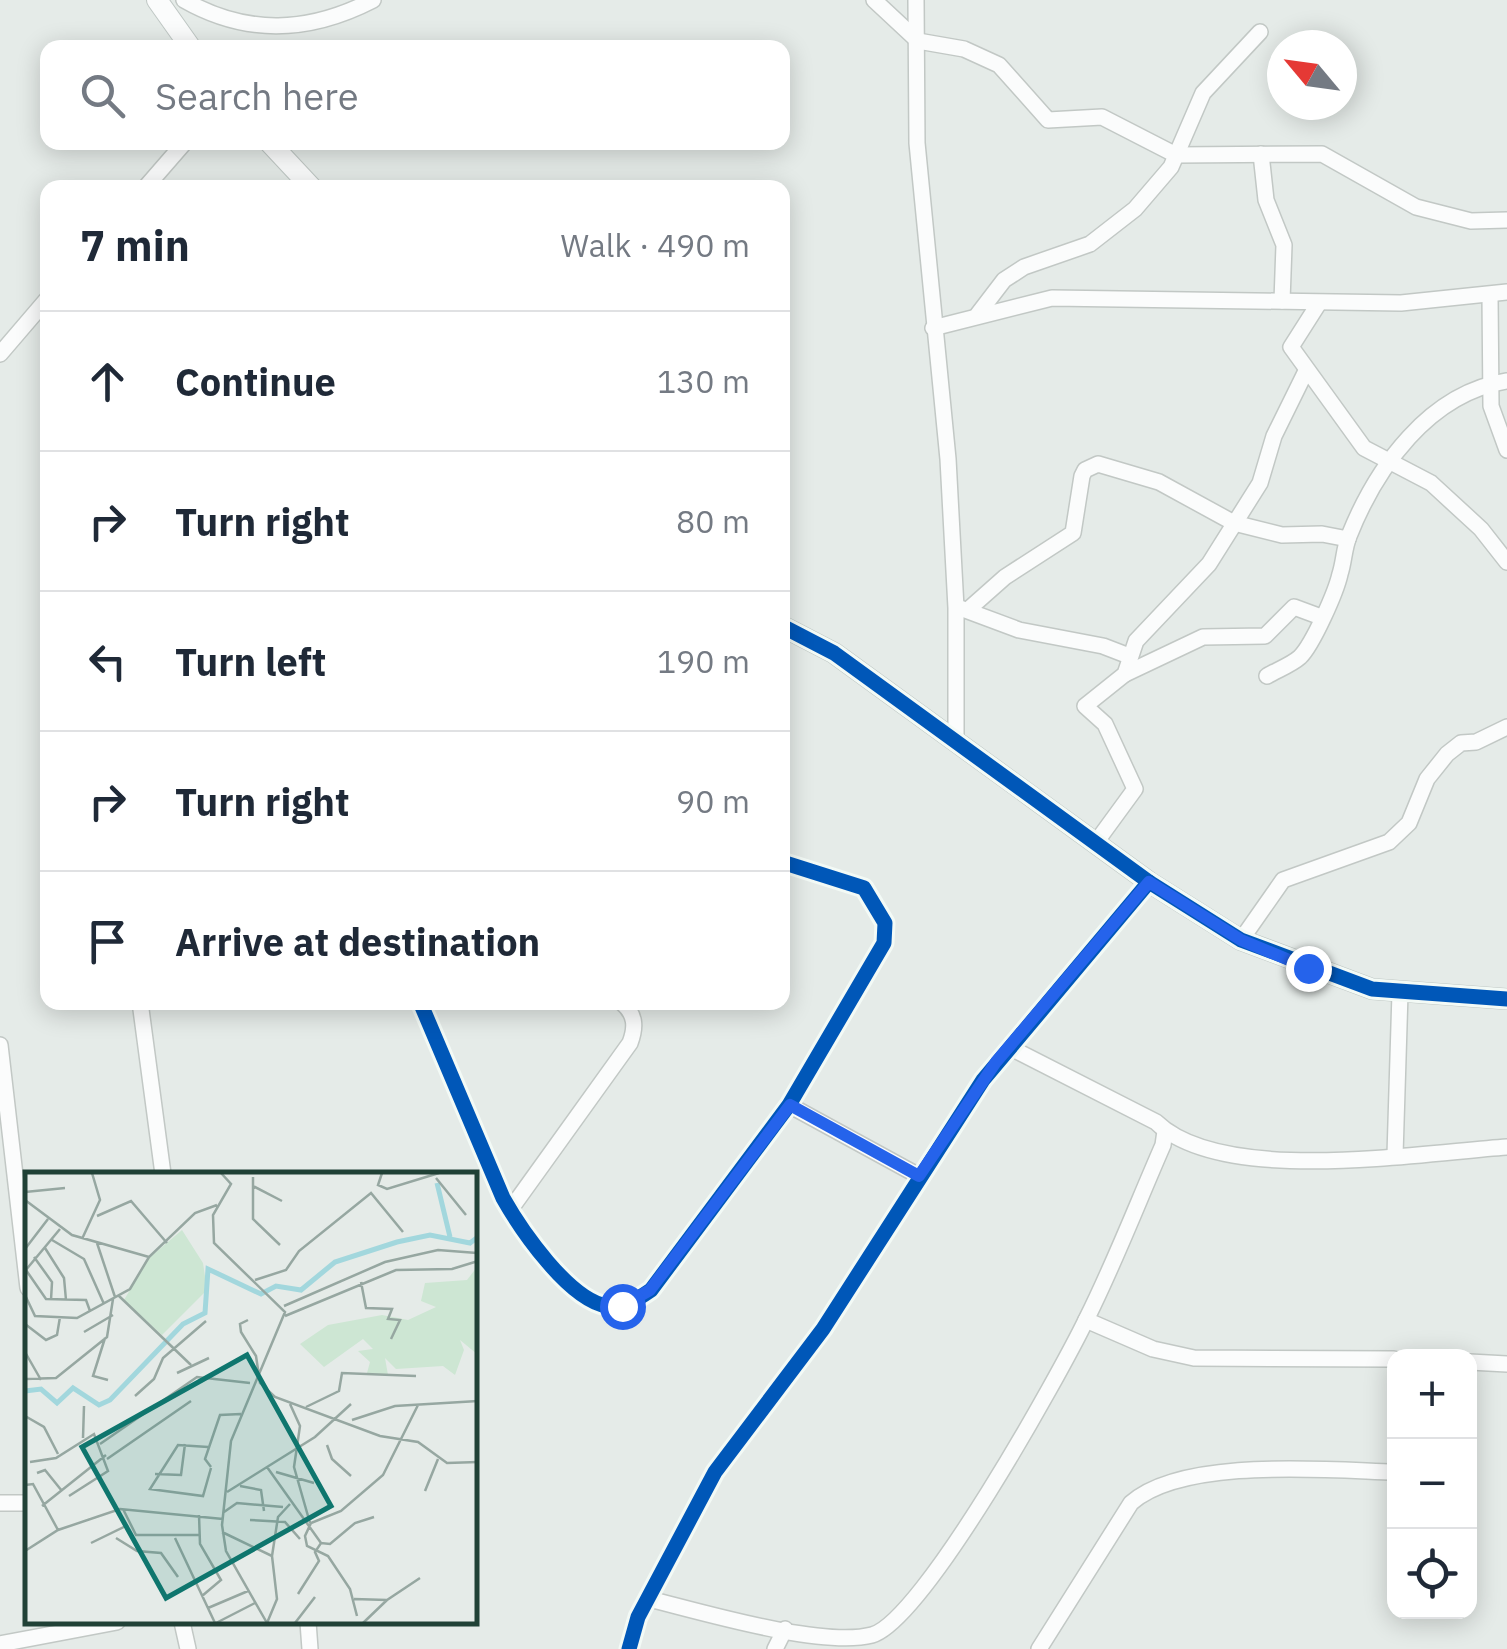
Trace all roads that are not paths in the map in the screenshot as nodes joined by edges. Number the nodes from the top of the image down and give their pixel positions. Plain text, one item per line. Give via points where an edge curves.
1 (157, 0) edge
2 (184, 0) edge
3 (373, 0) edge
4 (874, 0) edge
5 (916, 0) edge
6 (1260, 32) dead end
7 (185, 40) edge
8 (918, 41) junction
9 (178, 150) edge
10 (276, 150) edge
11 (1261, 154) junction
12 (1176, 155) junction
13 (152, 180) edge
14 (305, 180) edge
15 (1507, 220) edge
16 (1507, 292) edge
17 (1490, 296) junction
18 (1282, 301) junction
19 (1320, 302) junction
20 (40, 307) edge
21 (978, 314) junction
22 (933, 328) junction
23 (0, 354) edge
24 (1306, 371) junction
25 (1507, 381) edge
26 (1490, 385) junction
27 (1507, 450) edge
28 (1388, 464) junction
29 (1234, 523) junction
30 (1348, 539) junction
31 (1507, 562) edge
32 (963, 608) junction
33 (1321, 617) junction
34 (790, 630) edge
35 (1129, 656) junction
36 (1125, 674) junction
37 (1267, 676) dead end
38 (1507, 727) edge
39 (956, 742) junction
40 (1098, 841) junction
41 (790, 865) edge
42 (1149, 882) junction
43 (1241, 940) junction
44 (1400, 994) junction
45 (1507, 999) edge
46 (141, 1010) edge
47 (423, 1010) edge
48 (628, 1010) edge
49 (0, 1045) edge
50 (1009, 1048) junction
51 (790, 1105) junction
52 (1165, 1131) junction
53 (1507, 1148) edge
54 (1395, 1154) junction
55 (163, 1172) edge
56 (919, 1176) junction
57 (510, 1210) junction
58 (25, 1262) edge
59 (1086, 1320) junction
60 (1387, 1359) edge
61 (1477, 1362) edge
62 (1507, 1364) edge
63 (1387, 1472) edge
64 (648, 1600) junction
65 (106, 1624) edge
66 (182, 1624) edge
67 (308, 1624) edge
68 (786, 1629) junction
69 (0, 1644) edge
70 (188, 1649) edge
71 (310, 1649) edge
72 (629, 1649) edge
73 (775, 1649) edge
74 (1039, 1649) edge

1 - 7 street
2 - 3 street via 228,22 267,26 315,22
4 - 8 street
5 - 8 street
6 - 12 street via 1203,93
8 - 12 street via 994,62 1048,120 1102,117
8 - 22 street via 917,142
9 - 13 street
10 - 14 street
11 - 12 street
11 - 15 street via 1322,154 1416,208 1471,221
11 - 18 street via 1266,200 1282,232
12 - 21 street via 1118,222 1076,251 1024,267 995,288
16 - 17 street
17 - 19 street
17 - 26 street
18 - 19 street
18 - 21 street via 1052,298
19 - 24 street via 1291,342
20 - 23 street
21 - 22 street
22 - 32 street
24 - 28 street via 1355,438
24 - 29 street via 1274,436 1264,476
25 - 26 street
26 - 27 street
26 - 28 street via 1426,420
28 - 30 street
28 - 31 street via 1436,487
29 - 30 street via 1282,536
29 - 32 street via 1158,482 1090,466 1082,476 1073,533
29 - 35 street via 1209,564
30 - 33 street
32 - 35 street via 1012,628
32 - 39 street
33 - 36 street via 1296,606 1265,636 1203,637
33 - 37 street via 1302,655
34 - 39 street via 834,653
35 - 36 street
36 - 40 street via 1085,706 1108,729 1135,791
38 - 43 street via 1447,754 1427,779 1410,822 1388,842 1283,880
39 - 40 street
40 - 42 street
41 - 51 street via 864,888 879,908 886,936
42 - 43 street
42 - 50 street
43 - 44 street via 1351,984
44 - 45 street
44 - 54 street
46 - 55 street
47 - 57 street
48 - 57 street via 635,1028 630,1043
49 - 58 street
50 - 52 street
50 - 56 street
51 - 56 street
51 - 57 street via 636,1301 609,1307 573,1286
52 - 54 street via 1222,1154 1264,1160
52 - 59 street
53 - 54 street
56 - 64 street via 823,1329 715,1472
59 - 60 street via 1184,1357
59 - 68 street via 946,1558 900,1616 886,1629 861,1636
61 - 62 street
63 - 74 street via 1257,1469 1142,1492
64 - 68 street
64 - 72 street
65 - 69 street
66 - 70 street
67 - 71 street
68 - 73 street

